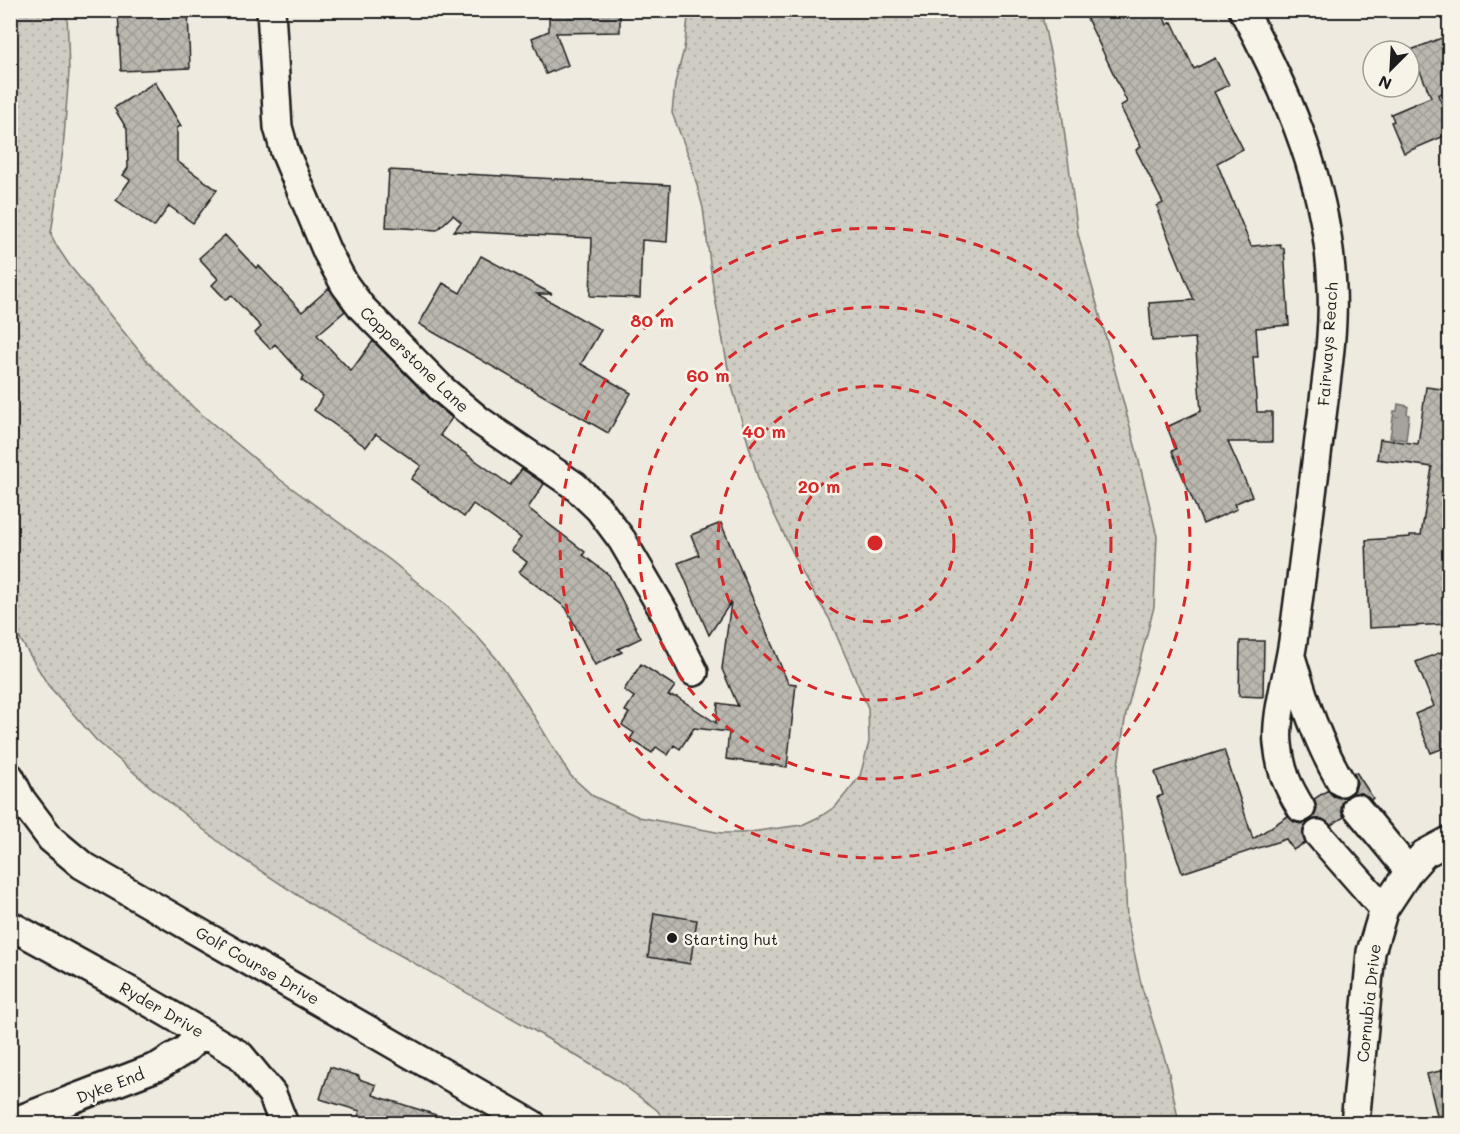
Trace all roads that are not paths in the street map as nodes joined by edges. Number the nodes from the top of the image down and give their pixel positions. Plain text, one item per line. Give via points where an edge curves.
1 (271, 10) edge
2 (1243, 10) edge
3 (1291, 656) junction
4 (694, 672) dead end
5 (10, 777) edge
6 (1341, 782) dead end
7 (1300, 808) dead end
8 (1358, 808) dead end
9 (1318, 834) dead end
10 (1449, 840) edge
11 (1409, 871) junction
12 (1384, 909) junction
13 (10, 925) edge
14 (203, 1033) junction
15 (10, 1123) edge
16 (284, 1124) edge
17 (532, 1124) edge
18 (1355, 1124) edge

1 - 4 street, Copperstone Lane via 278,127 327,252 345,285 362,308 443,390 480,421 575,486 599,509 666,615
2 - 3 street, Fairways Reach via 1303,138 1328,238 1332,290 1326,384
3 - 6 street, Fairways Reach via 1307,710
3 - 7 street, Fairways Reach via 1278,742 1285,781
5 - 17 street, Golf Course Drive via 51,839 82,865
8 - 11 street
9 - 12 street
10 - 11 street, Cornubia Drive via 1424,854
11 - 12 street, Cornubia Drive
12 - 18 street, Cornubia Drive via 1371,952
13 - 14 street, Ryder Drive
14 - 15 street, Dyke End via 159,1066
14 - 16 street, Ryder Drive via 240,1055 272,1094

